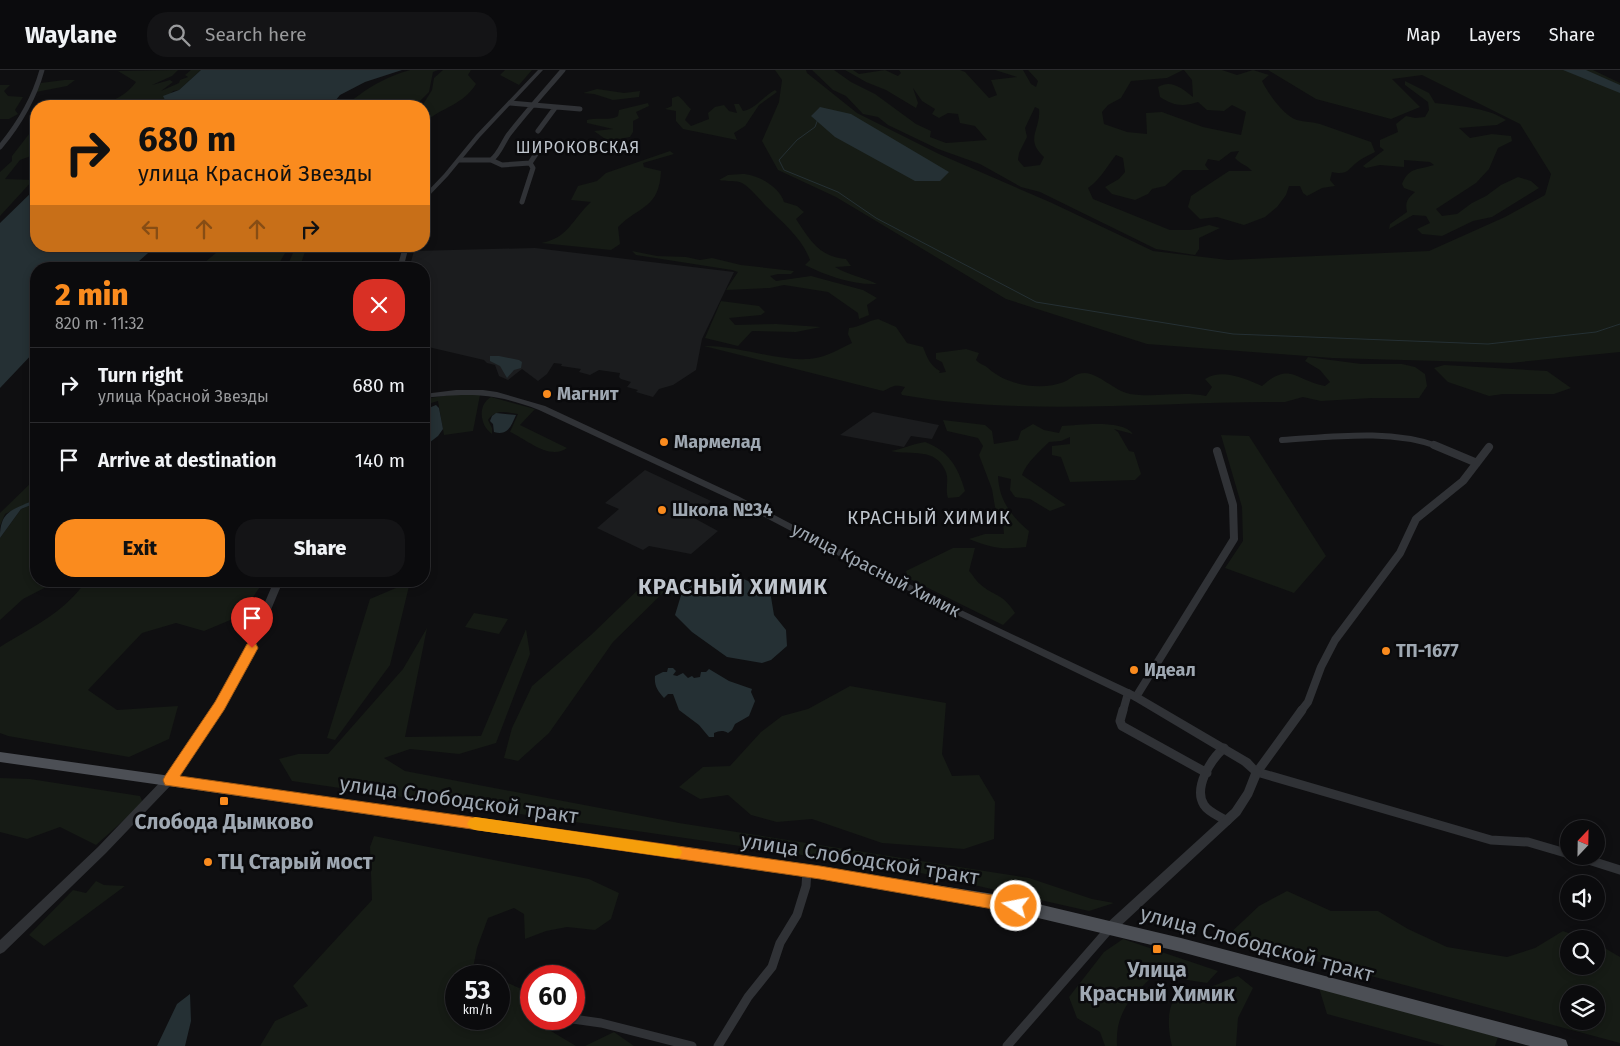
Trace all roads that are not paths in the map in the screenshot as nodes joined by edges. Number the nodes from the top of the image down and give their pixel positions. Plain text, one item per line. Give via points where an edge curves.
1 (42, 70) edge
2 (541, 70) edge
3 (563, 70) edge
4 (510, 103) junction
5 (532, 105) junction
6 (555, 108) junction
7 (580, 109) dead end
8 (538, 131) dead end
9 (0, 147) edge
10 (538, 150) dead end
11 (459, 160) junction
12 (491, 160) junction
13 (530, 164) junction
14 (430, 191) edge
15 (522, 202) dead end
16 (430, 395) edge
17 (1282, 440) dead end
18 (1489, 447) dead end
19 (1217, 451) dead end
20 (1477, 463) junction
21 (276, 587) edge
22 (1132, 695) junction
23 (1224, 748) junction
24 (0, 757) edge
25 (1257, 772) junction
26 (1208, 773) junction
27 (169, 780) junction
28 (1227, 821) junction
29 (1560, 851) edge
30 (1604, 865) edge
31 (1620, 870) edge
32 (807, 871) junction
33 (1111, 927) junction
34 (0, 948) edge
35 (585, 1021) edge
36 (692, 1046) edge
37 (718, 1046) edge
38 (1007, 1046) edge
39 (1560, 1046) edge

1 - 9 street via 14,130
2 - 4 street
3 - 5 street
4 - 5 street
4 - 11 street
5 - 6 street
5 - 12 street
6 - 7 street
6 - 8 street
10 - 13 street
11 - 12 street
11 - 14 street
12 - 13 street via 502,165
13 - 15 street via 533,168
16 - 22 street, улица Красный Химик via 482,391 542,408 735,498 933,600
17 - 20 street via 1407,438
18 - 20 street
19 - 22 street via 1231,490 1234,539
20 - 25 street via 1463,481 1416,519 1400,553 1335,640 1308,702
21 - 27 street via 244,664 220,706
22 - 23 street, улица Красный Химик
22 - 26 street via 1120,721 1123,728
23 - 25 street, улица Красный Химик
23 - 26 street via 1215,755
24 - 27 main road, улица Слободской тракт
25 - 28 street via 1248,793
25 - 29 street via 1491,840 1528,842
26 - 28 street via 1201,800 1207,809
27 - 32 main road, улица Слободской тракт
27 - 34 street
28 - 33 street
30 - 31 street
32 - 33 main road, улица Слободской тракт via 1000,902
32 - 37 street via 797,915 780,943 772,967 748,997
33 - 38 street
33 - 39 main road, улица Слободской тракт
35 - 36 street

